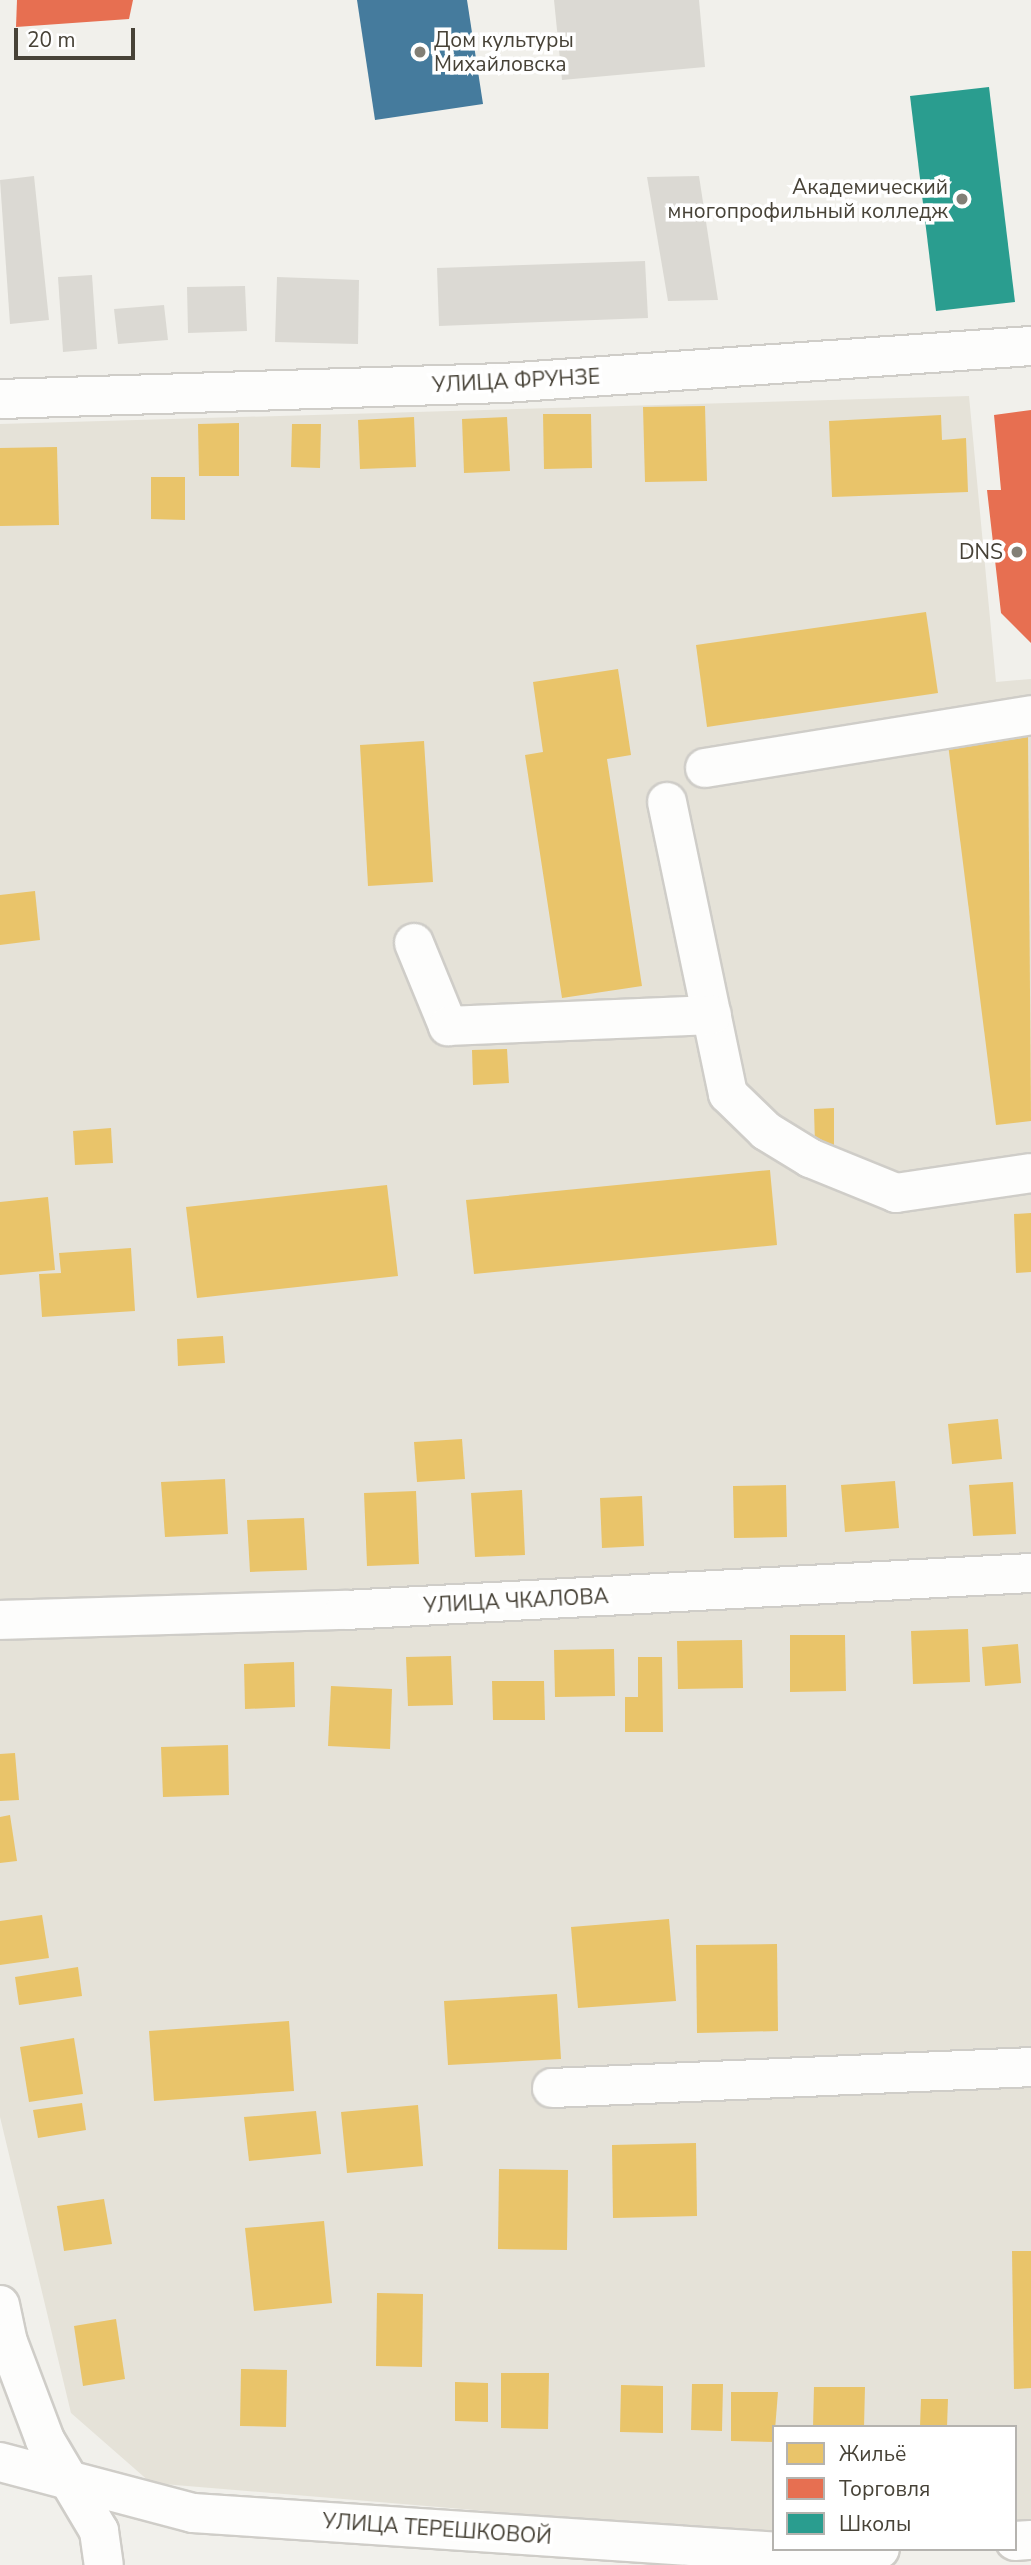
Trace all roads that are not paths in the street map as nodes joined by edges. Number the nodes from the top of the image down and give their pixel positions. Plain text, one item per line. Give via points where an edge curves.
1 (1031, 346) edge
2 (0, 399) edge
3 (1031, 715) edge
4 (705, 768) dead end
5 (667, 802) dead end
6 (414, 943) dead end
7 (712, 1015) junction
8 (1031, 1173) edge
9 (1031, 1573) edge
10 (0, 1620) edge
11 (1031, 2067) edge
12 (552, 2088) dead end
13 (0, 2305) edge
14 (0, 2462) edge
15 (68, 2483) junction
16 (852, 2551) edge
17 (104, 2565) edge

1 - 2 street, УЛИЦА ФРУНЗЕ via 505,383
3 - 4 street
5 - 7 street
6 - 7 street via 448,1026
7 - 8 street via 728,1094 766,1131 810,1158 896,1193
9 - 10 street, УЛИЦА ЧКАЛОВА via 345,1610
11 - 12 street
13 - 15 street via 8,2342 33,2398 45,2440
14 - 15 street, УЛИЦА ТЕРЕШКОВОЙ
15 - 16 street, УЛИЦА ТЕРЕШКОВОЙ via 193,2513 811,2554
15 - 17 street via 99,2531

